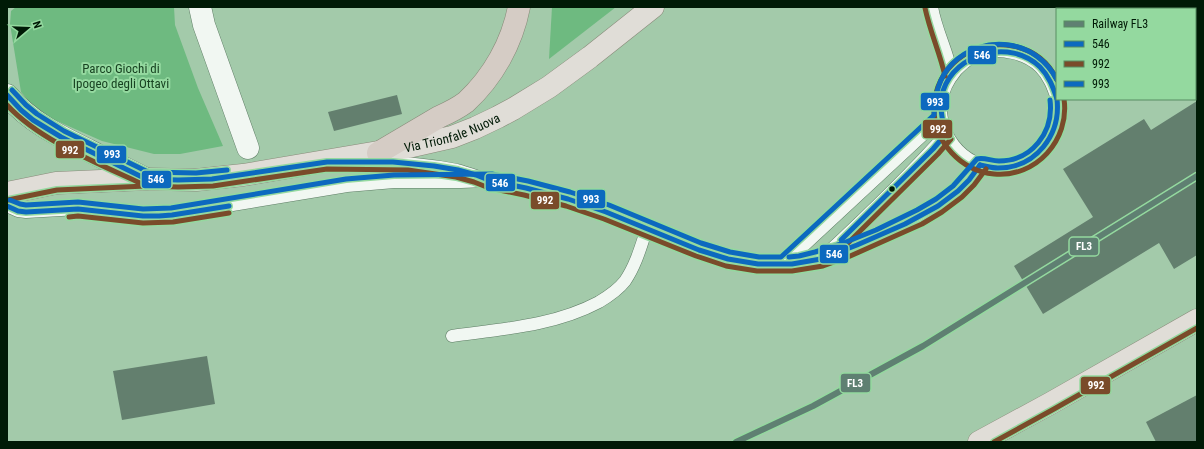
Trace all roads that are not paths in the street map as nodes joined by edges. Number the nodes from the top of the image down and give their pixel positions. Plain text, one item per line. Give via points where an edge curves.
1 (200, 7) edge
2 (519, 7) edge
3 (653, 7) edge
4 (932, 7) edge
5 (952, 75) junction
6 (7, 95) edge
7 (1056, 96) edge
8 (1057, 100) edge
9 (941, 118) junction
10 (946, 134) junction
11 (248, 148) dead end
12 (378, 153) junction
13 (327, 162) junction
14 (980, 165) junction
15 (146, 179) junction
16 (491, 181) junction
17 (7, 193) edge
18 (7, 206) edge
19 (647, 228) junction
20 (821, 259) junction
21 (784, 264) junction
22 (1197, 320) edge
23 (452, 336) dead end
24 (978, 442) edge

1 - 11 street via 204,25
2 - 12 highway via 514,29 501,57 477,90 464,103
3 - 12 main road, Via Trionfale Nuova via 574,69 513,109 452,137
4 - 5 lane
5 - 7 lane via 966,61 984,53 1003,51 1022,55 1039,66 1051,82
5 - 9 lane via 941,103
6 - 15 street, Via Trionfale Nuova via 33,120 61,137
8 - 14 lane via 1057,121 1050,140 1037,155 1019,165 1000,169
9 - 10 lane
9 - 21 lane
10 - 14 lane via 954,147 966,158
10 - 20 lane
12 - 13 main road, Via Trionfale Nuova
13 - 15 main road, Via Trionfale Nuova via 212,178
13 - 16 lane via 393,162 434,166 458,170
14 - 20 lane via 958,191 928,212 857,246
15 - 17 main road, Via Trionfale Nuova via 56,183
16 - 18 lane via 394,182 333,188 159,216 78,209 26,212
16 - 19 lane via 568,199
19 - 21 lane via 728,259 758,264
19 - 23 lane via 632,270 620,287 604,299 587,308 541,323
20 - 21 lane
22 - 24 main road

